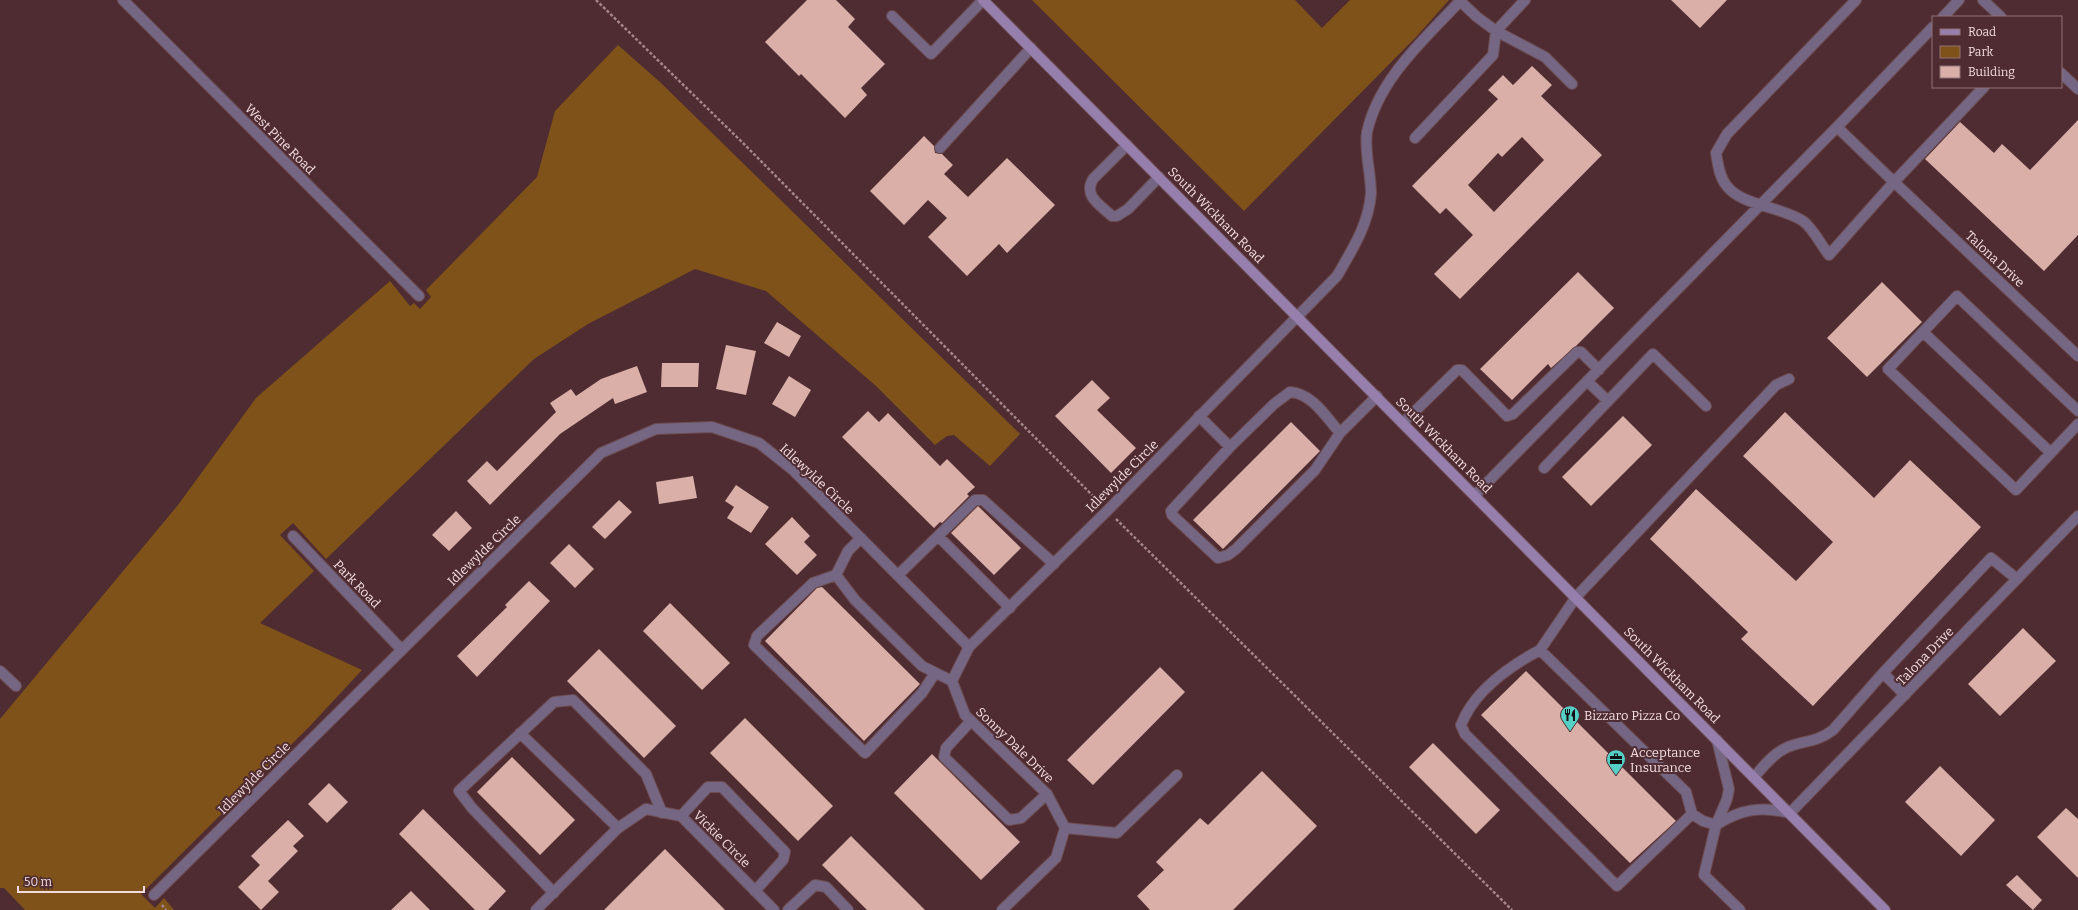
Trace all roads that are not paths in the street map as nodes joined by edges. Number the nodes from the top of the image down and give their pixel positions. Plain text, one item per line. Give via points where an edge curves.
1 (123, 0) edge
2 (983, 0) edge
3 (1460, 0) edge
4 (1525, 0) edge
5 (1856, 0) edge
6 (1959, 0) edge
7 (1983, 0) edge
8 (892, 16) dead end
9 (1944, 16) edge
10 (2000, 16) edge
11 (1932, 28) edge
12 (1496, 31) junction
13 (1030, 48) junction
14 (2062, 74) edge
15 (1572, 84) dead end
16 (1983, 88) edge
17 (2078, 89) edge
18 (1837, 127) junction
19 (1415, 138) dead end
20 (1127, 145) junction
21 (940, 148) dead end
22 (1159, 177) junction
23 (1894, 182) junction
24 (1762, 204) junction
25 (419, 296) dead end
26 (1298, 316) junction
27 (1923, 332) junction
28 (2078, 356) edge
29 (1599, 370) junction
30 (1788, 379) dead end
31 (1587, 381) junction
32 (1377, 396) junction
33 (1608, 401) junction
34 (1706, 406) dead end
35 (2078, 411) edge
36 (1199, 416) junction
37 (1404, 423) junction
38 (2078, 424) edge
39 (1340, 433) junction
40 (1230, 447) junction
41 (2051, 453) junction
42 (1544, 468) dead end
43 (1475, 495) junction
44 (2078, 516) edge
45 (293, 536) dead end
46 (938, 536) junction
47 (861, 538) junction
48 (1054, 564) junction
49 (836, 575) junction
50 (898, 575) junction
51 (2017, 579) junction
52 (1576, 597) junction
53 (1010, 608) junction
54 (970, 648) junction
55 (401, 650) junction
56 (1540, 650) junction
57 (0, 671) edge
58 (935, 673) junction
59 (1883, 673) junction
60 (952, 681) junction
61 (16, 686) dead end
62 (1905, 695) junction
63 (971, 721) junction
64 (520, 733) junction
65 (1717, 740) junction
66 (1177, 774) dead end
67 (1754, 776) junction
68 (1047, 794) junction
69 (662, 813) junction
70 (1790, 813) junction
71 (1692, 814) junction
72 (681, 816) junction
73 (1716, 825) junction
74 (618, 828) junction
75 (1065, 828) junction
76 (755, 891) junction
77 (554, 893) junction
78 (154, 895) dead end
79 (536, 910) edge
80 (774, 910) edge
81 (788, 910) edge
82 (848, 910) edge
83 (1002, 910) edge
84 (1740, 910) edge
85 (1885, 910) edge

1 - 25 street, West Pine Road
2 - 8 street via 931,54
2 - 13 main road, South Wickham Road
3 - 12 street via 1477,18
3 - 26 street, Idlewylde Circle via 1397,70 1376,104 1367,134 1371,194 1362,233 1337,276
4 - 12 street
5 - 24 street via 1732,129 1716,153 1719,170 1726,185 1737,195
6 - 9 street
7 - 10 street
11 - 18 street
12 - 15 street via 1545,57
12 - 19 street via 1493,56
13 - 20 main road, South Wickham Road
13 - 21 street
14 - 17 street
16 - 23 street
18 - 23 street, Talona Drive
18 - 24 street
20 - 22 main road, South Wickham Road
20 - 22 street via 1089,186 1090,194 1112,216 1122,213
22 - 26 main road, South Wickham Road
23 - 24 street via 1829,255 1804,222
23 - 28 street, Talona Drive
24 - 29 street
26 - 32 main road, South Wickham Road
26 - 36 street, Idlewylde Circle
27 - 35 street via 1957,296
27 - 41 street
27 - 41 street via 1888,369 2016,490
29 - 31 street
29 - 37 street via 1581,352 1577,352 1513,414 1507,416 1462,370 1457,370
30 - 52 street via 1776,385
31 - 33 street
31 - 43 street
32 - 37 main road, South Wickham Road
32 - 39 street
33 - 34 street via 1653,354
33 - 42 street
36 - 40 street
36 - 48 street, Idlewylde Circle
37 - 43 main road, South Wickham Road
38 - 41 street
39 - 40 street via 1310,399 1302,393 1290,392
39 - 40 street via 1315,470 1236,549 1218,558 1172,515 1171,511
43 - 52 main road, South Wickham Road
44 - 51 street, Talona Drive
45 - 55 street, Park Road
46 - 48 street via 975,500 983,500
46 - 50 street
46 - 53 street
47 - 49 street via 848,551
47 - 50 street, Idlewylde Circle
47 - 55 street, Idlewylde Circle via 794,470 758,443 712,427 656,429 601,453
48 - 53 street, Idlewylde Circle
49 - 58 street via 855,600 922,666
49 - 58 street via 813,583 757,636 754,644 865,753 922,693
50 - 54 street, Idlewylde Circle
51 - 59 street via 1992,558
51 - 62 street, Talona Drive
52 - 56 street
52 - 65 main road, South Wickham Road
53 - 54 street, Idlewylde Circle
54 - 60 street
55 - 78 street, Idlewylde Circle
56 - 71 street via 1686,792
56 - 71 street via 1518,662 1489,686 1467,710 1461,724 1465,734 1617,886
57 - 61 street
58 - 60 street
59 - 62 street
59 - 67 street via 1833,730 1812,742 1784,749
60 - 63 street, Sonny Dale Drive via 965,715
62 - 70 street, Talona Drive
63 - 68 street, Sonny Dale Drive
63 - 68 street via 946,748 944,757 1009,820 1021,818
64 - 69 street via 554,702 573,700 646,774
64 - 74 street
64 - 77 street via 459,791 472,808
65 - 67 main road, South Wickham Road
65 - 73 street via 1729,789 1728,799
66 - 75 street via 1117,833
67 - 70 main road, South Wickham Road
68 - 75 street, Sonny Dale Drive
69 - 72 street, Vickie Circle
69 - 74 street, Vickie Circle via 646,810
70 - 73 street via 1765,809 1748,810 1732,815
70 - 85 main road, South Wickham Road
71 - 73 street
72 - 76 street, Vickie Circle
72 - 76 street via 708,787 722,787 785,852 783,860
73 - 84 street via 1704,875
74 - 77 street, Vickie Circle
75 - 83 street via 1056,858
76 - 80 street, Vickie Circle
77 - 79 street, Vickie Circle
81 - 82 street via 815,885 826,887

